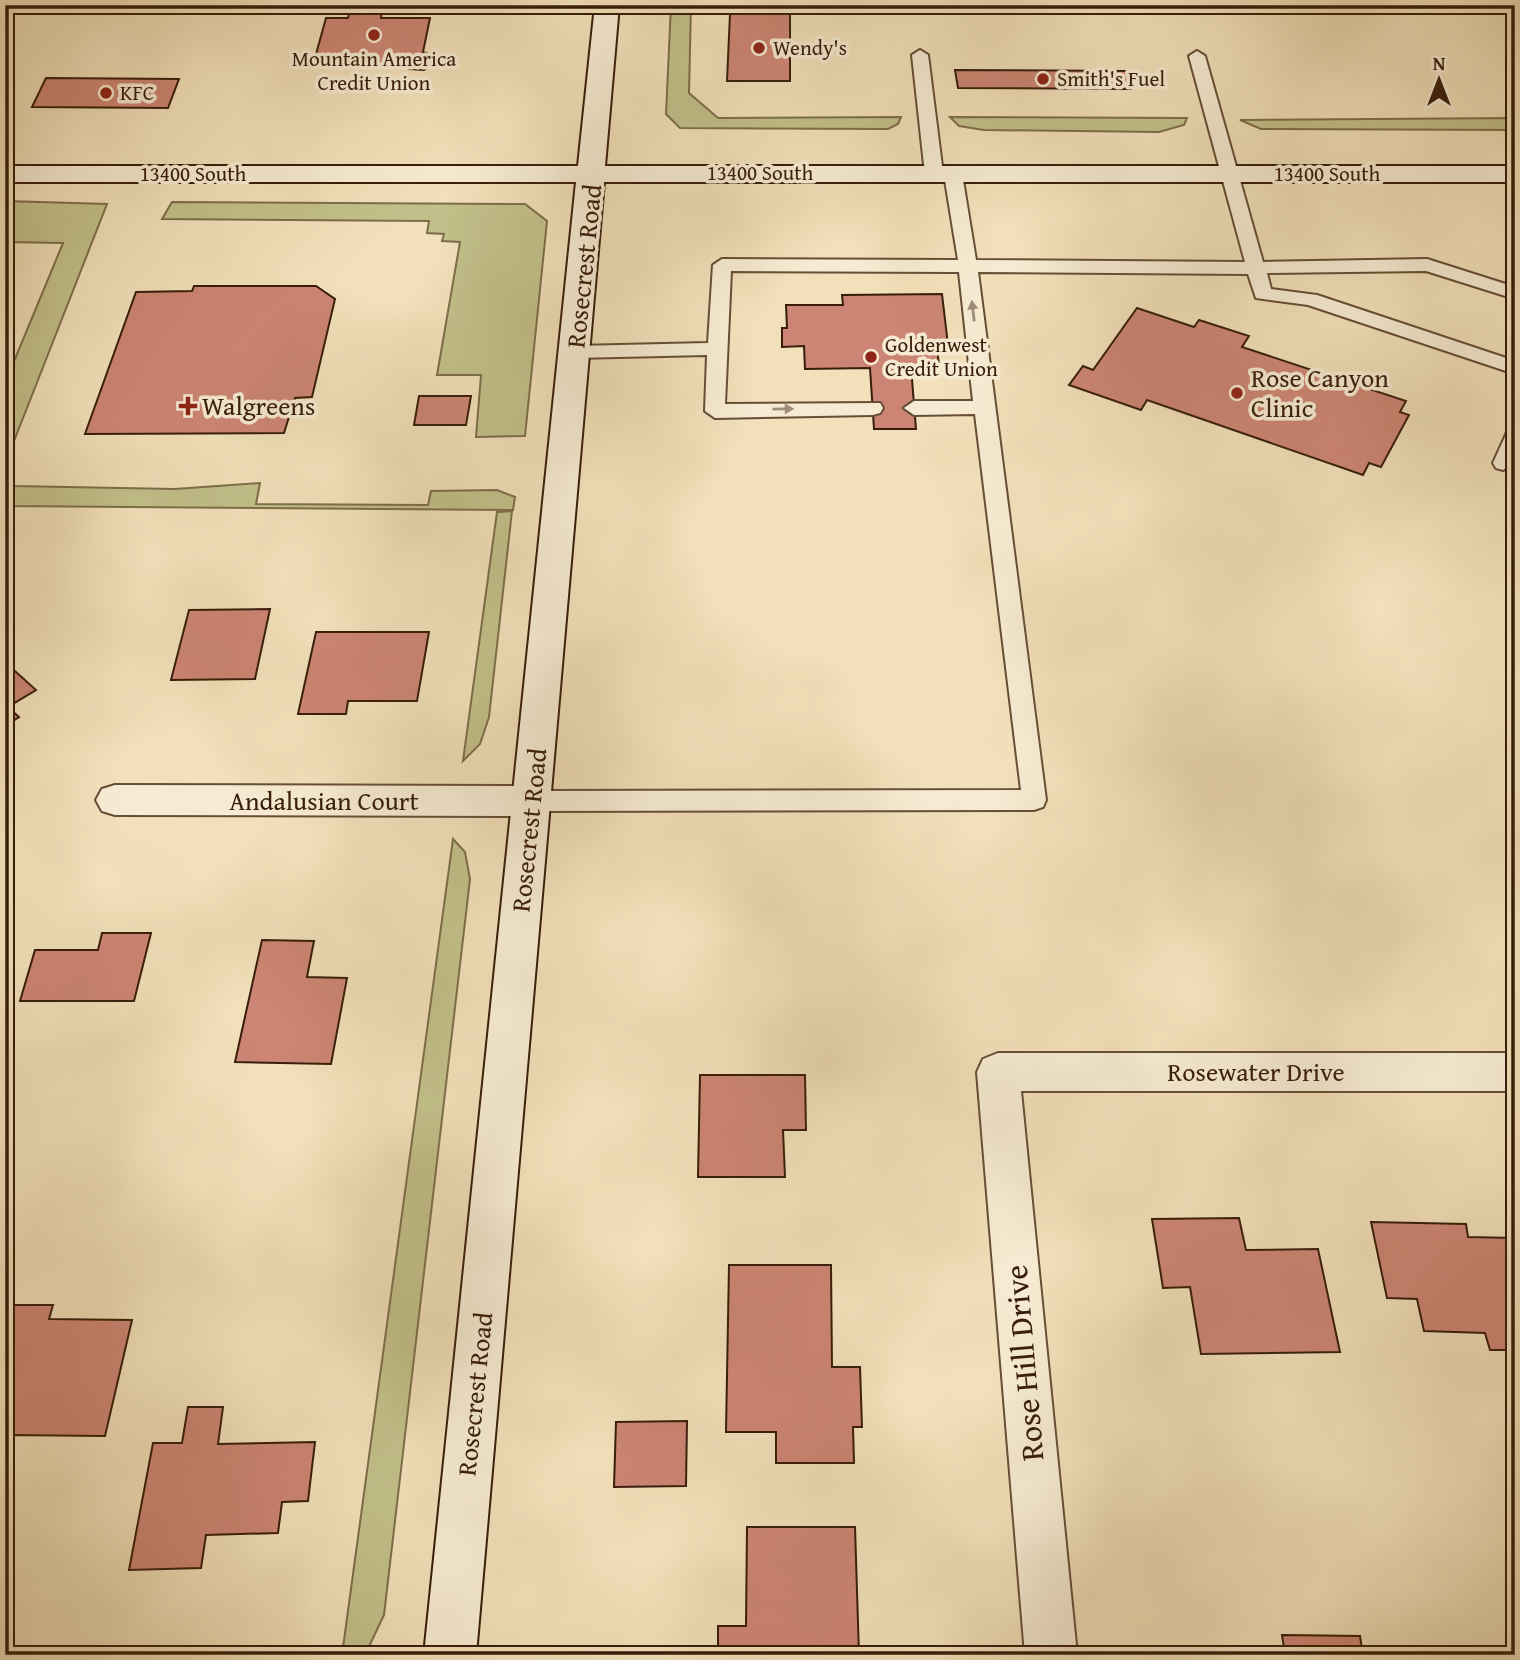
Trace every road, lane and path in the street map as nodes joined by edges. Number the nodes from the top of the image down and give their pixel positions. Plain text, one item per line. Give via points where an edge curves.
1 (607, 5) edge
2 (920, 55) dead end
3 (1198, 56) dead end
4 (593, 173) junction
5 (5, 174) edge
6 (943, 174) junction
7 (1232, 174) junction
8 (1515, 174) edge
9 (968, 266) junction
10 (1255, 268) junction
11 (1515, 293) edge
12 (717, 349) junction
13 (575, 352) junction
14 (1515, 368) edge
15 (984, 407) junction
16 (873, 408) dead end
17 (914, 408) dead end
18 (1515, 435) edge
19 (1503, 463) dead end
20 (115, 800) dead end
21 (532, 801) junction
22 (998, 1072) joint
23 (1515, 1072) edge
24 (450, 1655) edge
25 (1051, 1655) edge

1 - 4 main road, Rosecrest Road
2 - 6 lane
3 - 7 lane
4 - 5 main road, 13400 South
4 - 6 main road, 13400 South
4 - 13 main road, Rosecrest Road
6 - 7 main road, 13400 South
6 - 9 lane
7 - 8 main road, 13400 South
7 - 10 lane
9 - 10 lane
9 - 12 lane via 722,265
15 -> 9 lane
10 - 11 lane via 1427,265
10 - 14 lane via 1264,294 1310,299
12 - 13 lane
12 -> 16 lane via 715,411
13 - 21 main road, Rosecrest Road
15 - 17 lane
15 - 21 lane via 1034,800
18 - 19 lane
20 - 21 main road, Andalusian Court
21 - 24 main road, Rosecrest Road
22 - 23 main road, Rosewater Drive
22 - 25 main road, Rose Hill Drive

